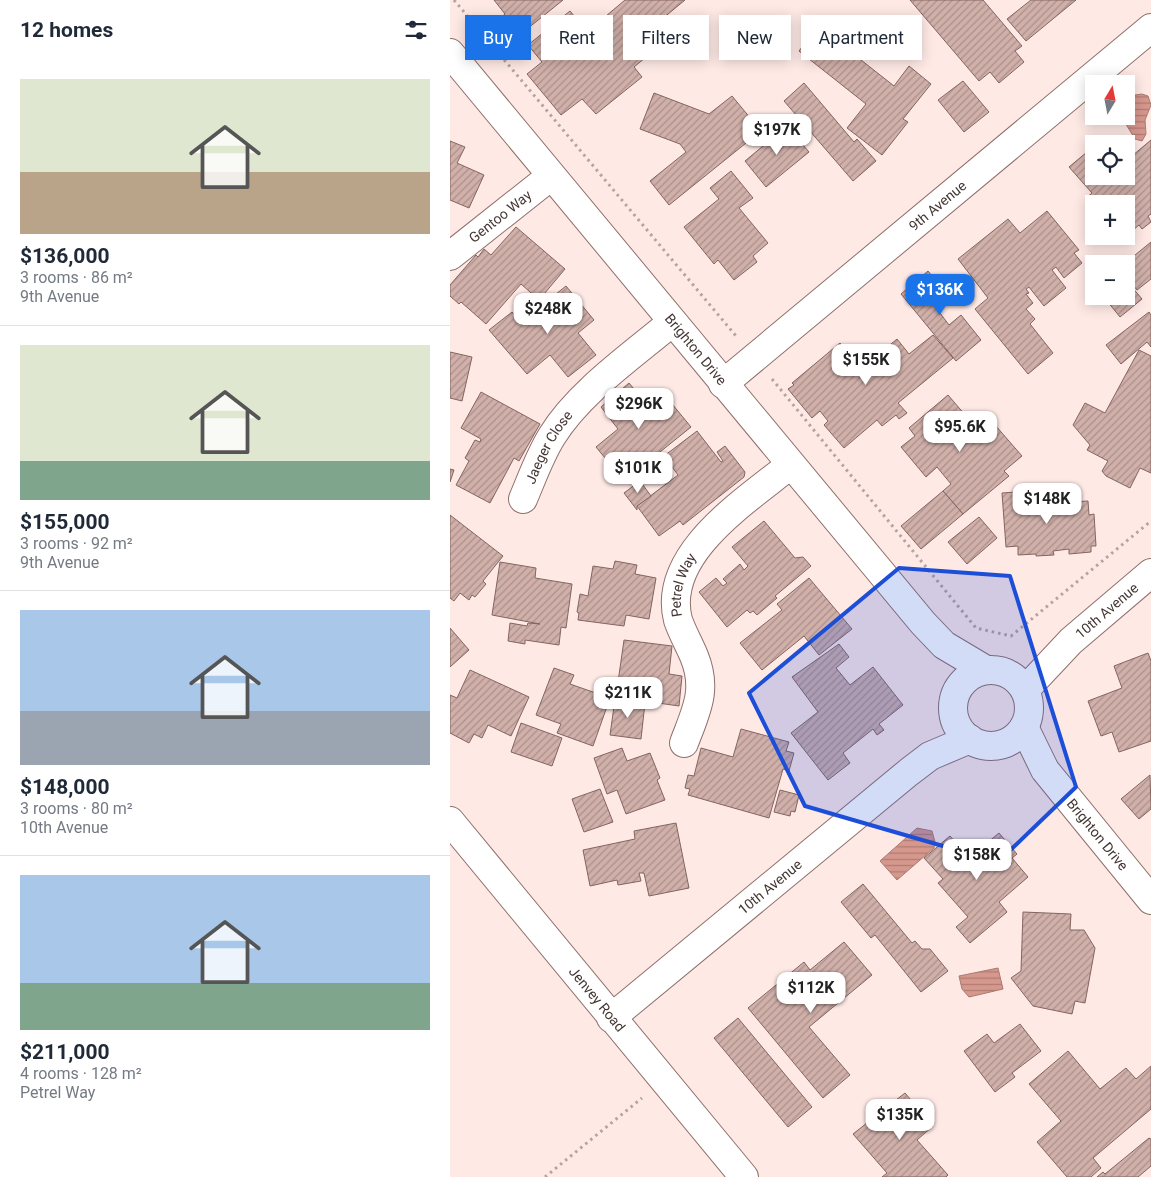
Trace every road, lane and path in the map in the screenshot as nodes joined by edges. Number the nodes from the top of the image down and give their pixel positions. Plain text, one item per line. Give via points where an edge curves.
1 (454, 0) edge
2 (1151, 28) edge
3 (450, 53) edge
4 (551, 176) junction
5 (450, 256) edge
6 (672, 322) junction
7 (754, 358) junction
8 (723, 384) junction
9 (790, 465) junction
10 (523, 499) dead end
11 (1151, 521) edge
12 (1151, 573) edge
13 (944, 645) junction
14 (1007, 678) junction
15 (954, 706) junction
16 (1024, 727) junction
17 (983, 742) junction
18 (684, 743) dead end
19 (930, 756) junction
20 (1045, 770) junction
21 (450, 821) edge
22 (1151, 900) edge
23 (611, 1018) junction
24 (630, 1108) dead end
25 (545, 1177) edge
26 (744, 1177) edge

1 - 7 path
2 - 7 street, 9th Avenue
3 - 4 street, Brighton Drive
4 - 5 street, Gentoo Way
4 - 6 street, Brighton Drive
6 - 8 street, Brighton Drive
6 - 10 street, Jaeger Close via 598,385 564,419 552,436
7 - 8 street, 9th Avenue
7 - 11 path via 976,628 1011,636
8 - 9 street, Brighton Drive
9 - 13 street, Brighton Drive
9 - 18 street, Petrel Way via 710,533 689,558 679,579 678,621 702,685 698,707
12 - 14 street, 10th Avenue via 1063,648
13 - 14 street, Brighton Drive
13 - 15 street
14 - 15 street via 972,675 966,679
14 - 16 street via 1029,712
15 - 17 street via 959,728
15 - 19 street, 10th Avenue
16 - 17 street via 1014,737
16 - 20 street, Brighton Drive
17 - 19 street, 10th Avenue
17 - 20 street, Brighton Drive
19 - 23 street, 10th Avenue
20 - 22 street, Brighton Drive
21 - 23 street, Jenvey Road
23 - 26 street, Jenvey Road
24 - 25 path

